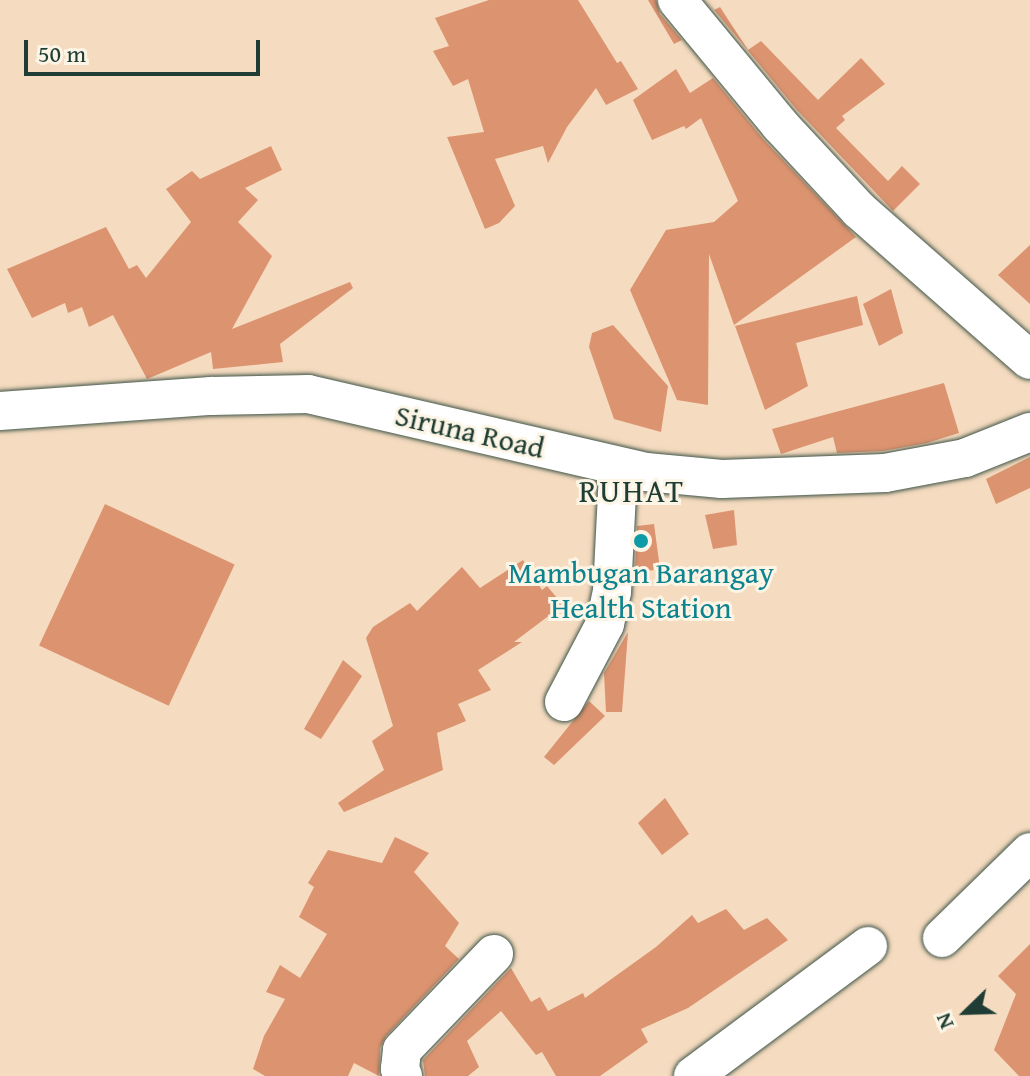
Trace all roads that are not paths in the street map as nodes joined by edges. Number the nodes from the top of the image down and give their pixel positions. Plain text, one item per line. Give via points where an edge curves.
1 (677, 0) edge
2 (1030, 360) edge
3 (0, 411) edge
4 (1030, 432) edge
5 (618, 475) dead end
6 (564, 702) dead end
7 (1030, 852) edge
8 (942, 938) dead end
9 (868, 946) dead end
10 (494, 954) dead end
11 (737, 1062) edge
12 (403, 1076) edge
13 (693, 1076) edge

1 - 2 street via 780,125 859,210
3 - 4 street, Siruna Road via 308,394 646,472 722,479 885,473 965,458
5 - 6 street via 612,592 605,624
7 - 8 street
9 - 11 street
10 - 12 street via 402,1050
11 - 13 street

